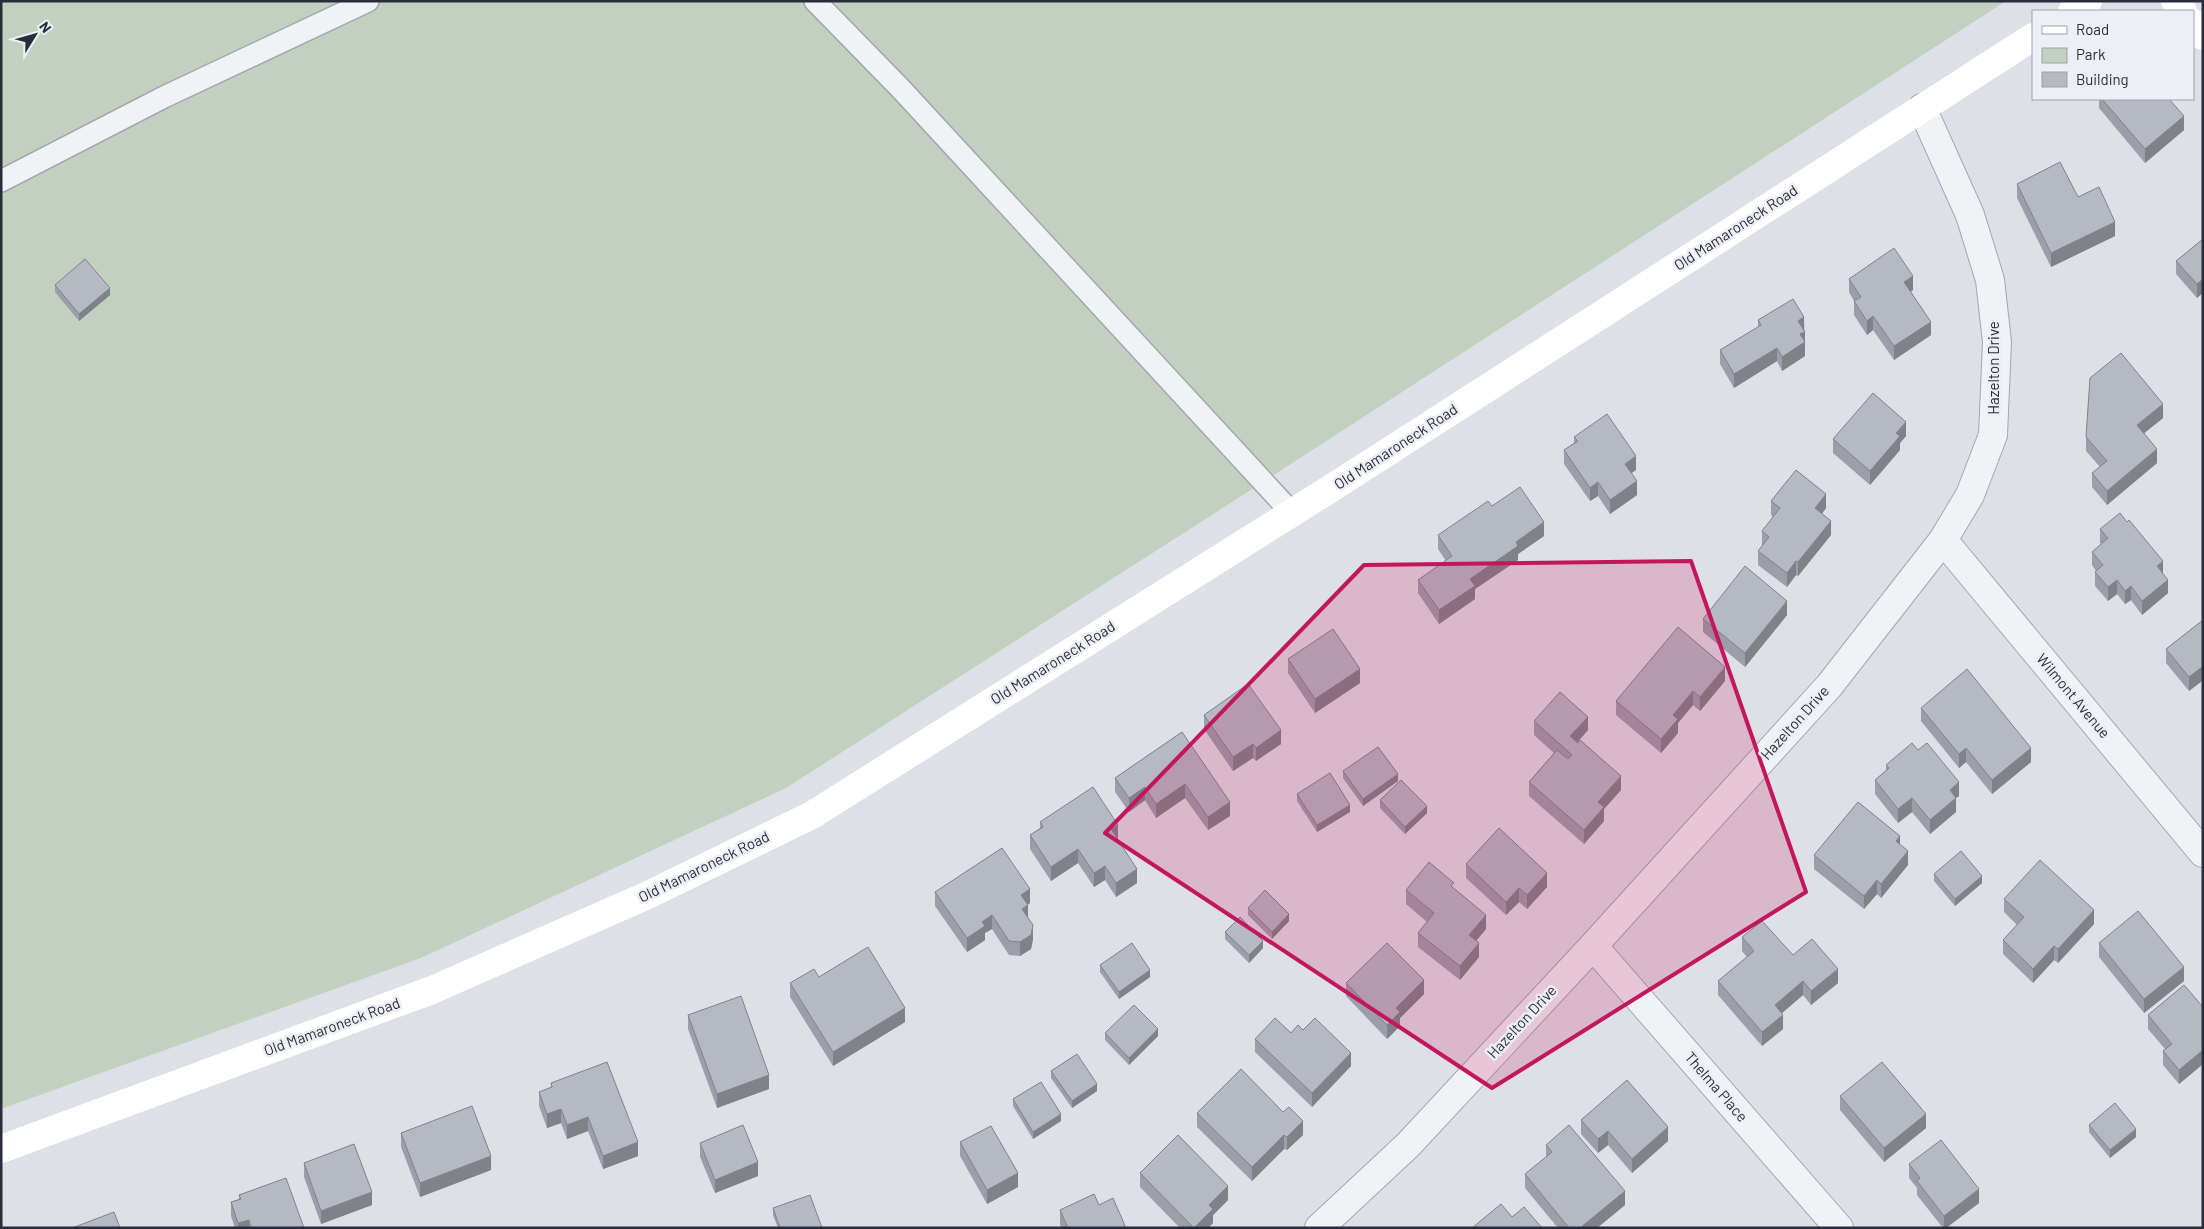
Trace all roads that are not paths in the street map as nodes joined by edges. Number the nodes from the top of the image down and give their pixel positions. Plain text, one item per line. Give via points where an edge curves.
1 (368, 1) edge
2 (815, 1) edge
3 (2088, 1) edge
4 (2074, 10) edge
5 (2194, 25) edge
6 (2203, 36) edge
7 (2032, 38) edge
8 (1922, 108) junction
9 (1, 182) edge
10 (1292, 513) junction
11 (1943, 540) junction
12 (2203, 853) edge
13 (1593, 946) junction
14 (1, 1149) edge
15 (1320, 1228) edge
16 (1839, 1228) edge

1 - 9 lane via 164,97
2 - 10 lane via 907,96
3 - 4 main road
5 - 6 main road
7 - 8 main road, Old Mamaroneck Road
8 - 10 main road, Old Mamaroneck Road
8 - 11 street, Hazelton Drive via 1970,215 1990,280 1997,342 1993,435 1970,495
10 - 14 main road, Old Mamaroneck Road via 812,815 648,895 432,990
11 - 12 street, Wilmont Avenue
11 - 13 street, Hazelton Drive via 1829,686
13 - 15 street, Hazelton Drive via 1408,1145
13 - 16 street, Thelma Place

